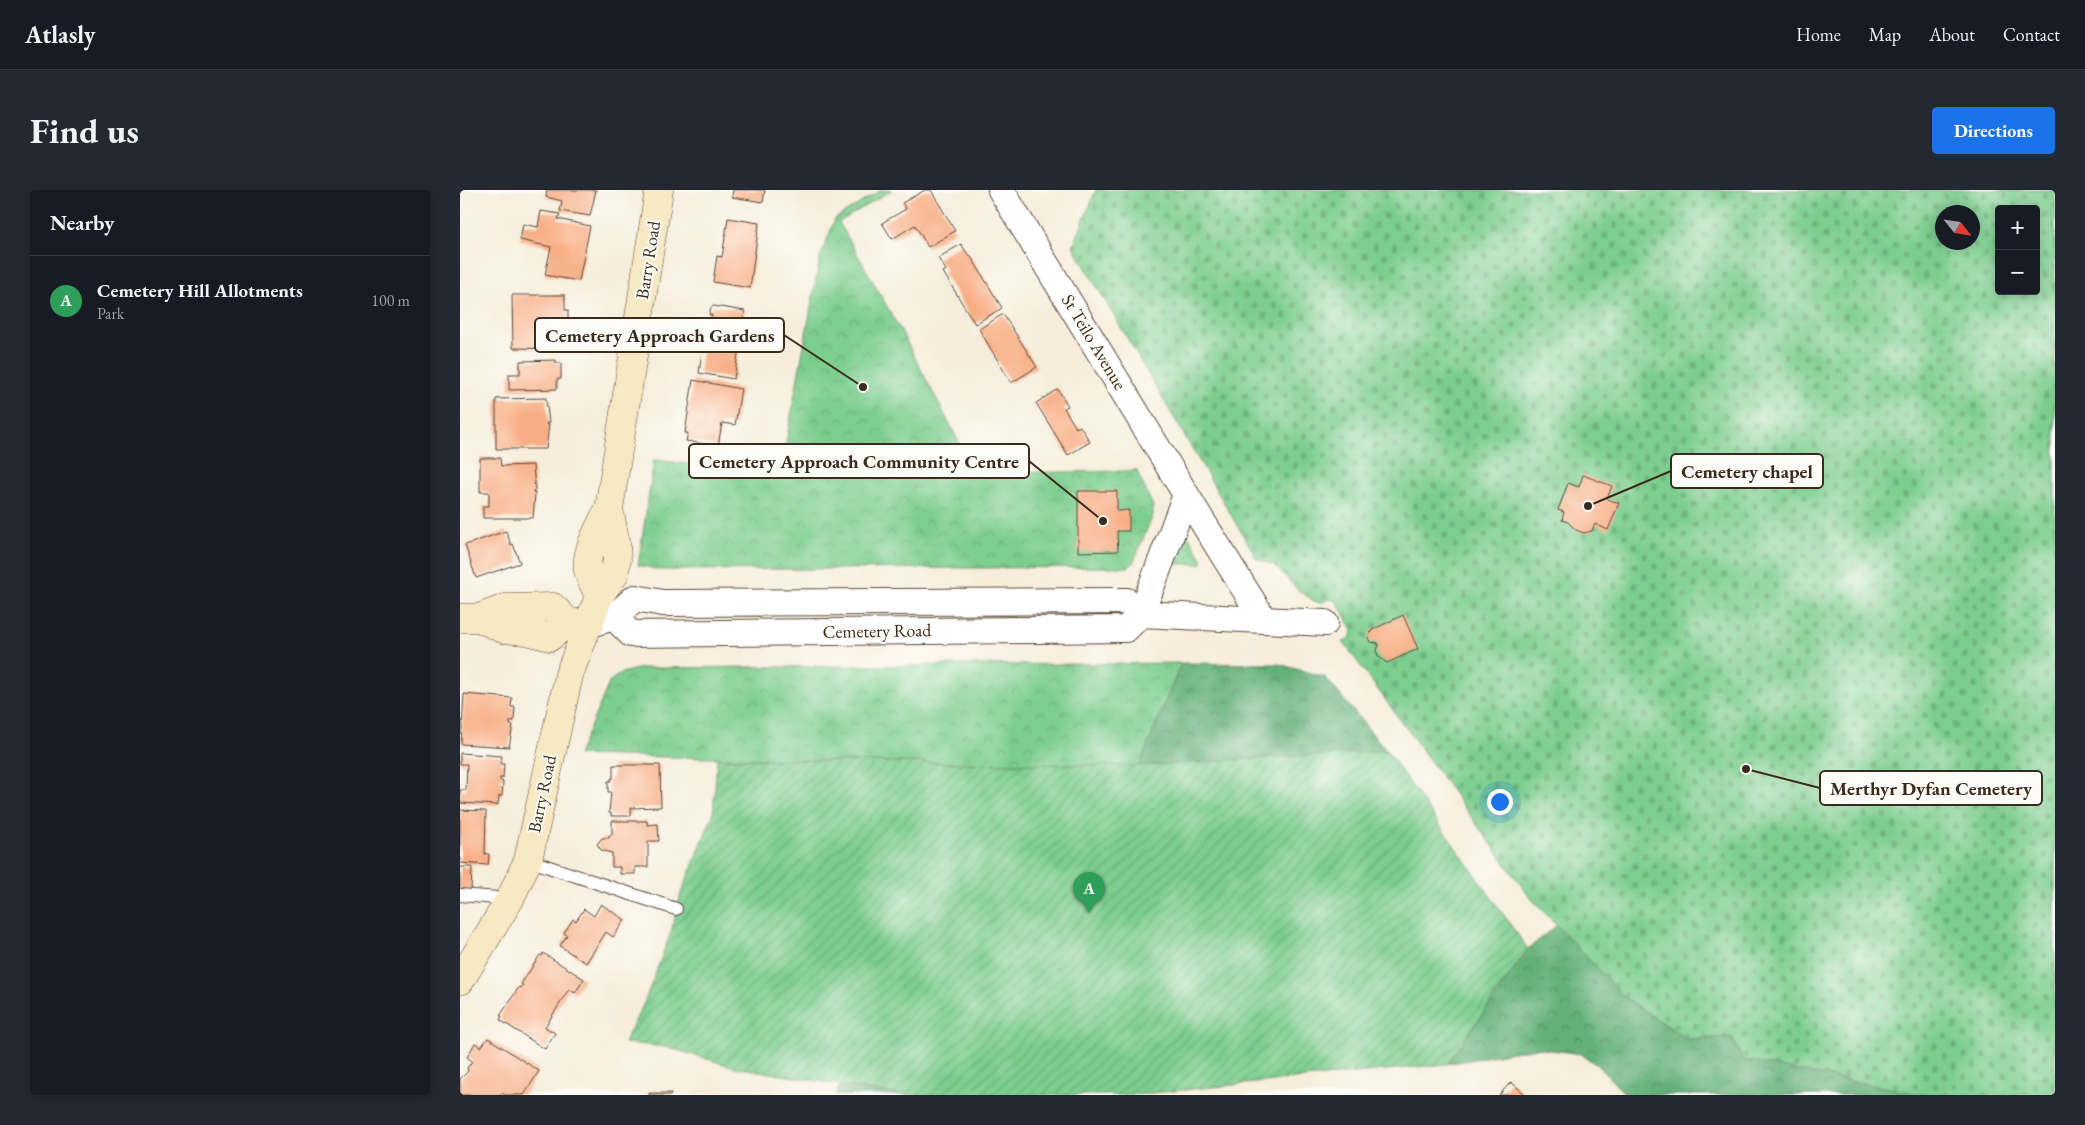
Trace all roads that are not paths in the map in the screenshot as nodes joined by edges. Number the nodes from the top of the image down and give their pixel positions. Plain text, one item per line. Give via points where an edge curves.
1 (660, 190) edge
2 (1002, 190) edge
3 (1186, 495) junction
4 (1141, 614) junction
5 (593, 615) junction
6 (470, 618) edge
7 (1264, 620) junction
8 (1325, 623) dead end
9 (528, 860) junction
10 (460, 895) edge
11 (510, 899) junction
12 (676, 909) dead end
13 (460, 981) edge

1 - 5 street, Barry Road via 608,508 617,560 614,574
2 - 3 street, St Teilo Avenue
3 - 4 street
3 - 7 street, St Teilo Avenue
4 - 5 street, Cemetery Road via 1127,601 663,603 635,598
4 - 7 street
5 - 6 street via 554,607 505,608
5 - 9 street, Barry Road via 569,675
7 - 8 street
9 - 11 street, Barry Road
9 - 12 lane
10 - 11 lane
11 - 13 street, Barry Road

